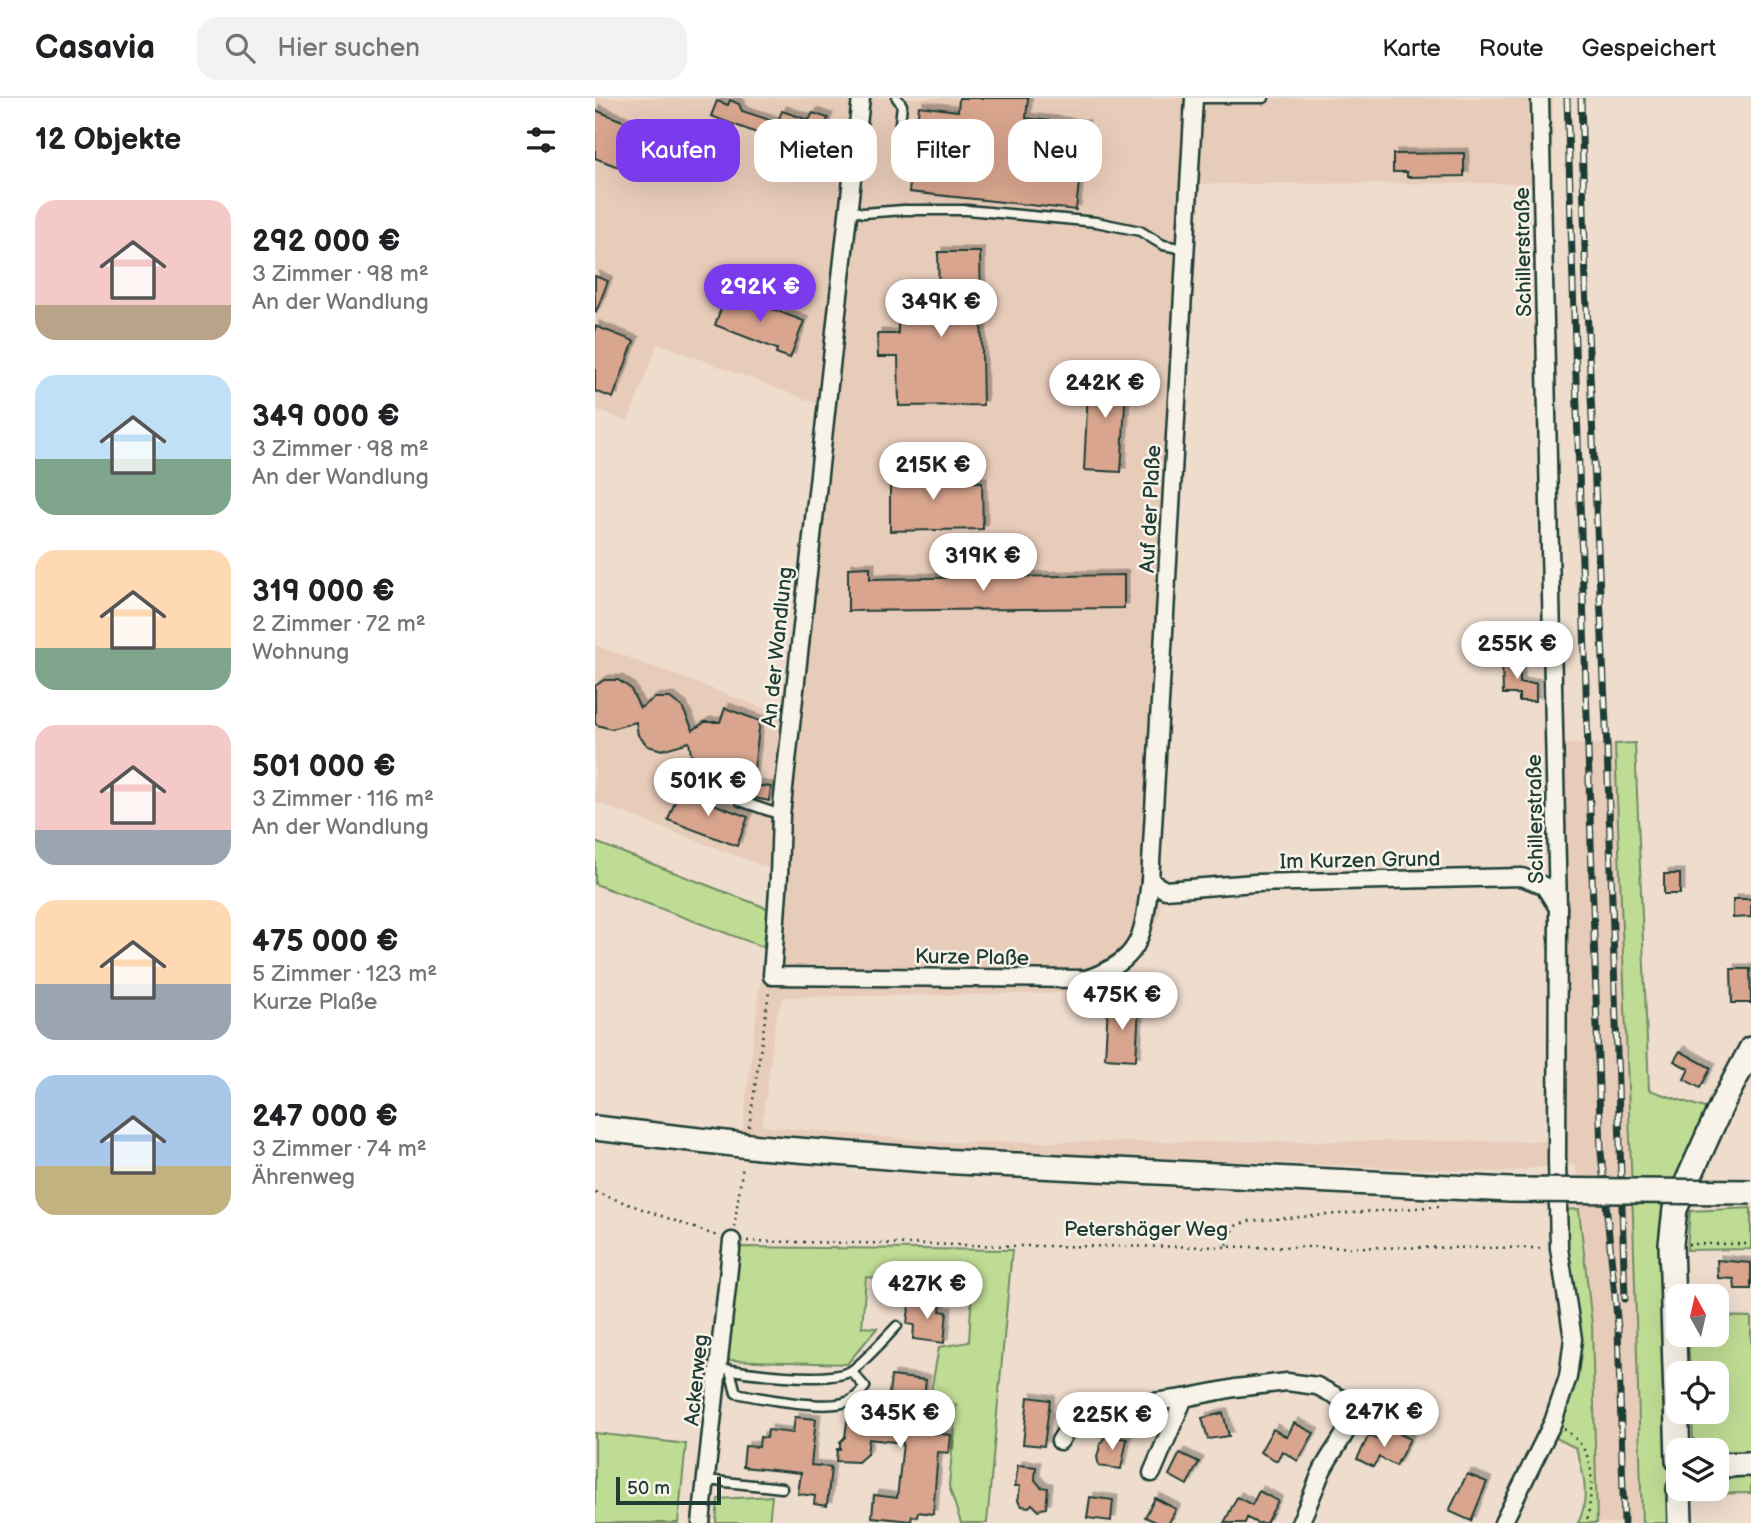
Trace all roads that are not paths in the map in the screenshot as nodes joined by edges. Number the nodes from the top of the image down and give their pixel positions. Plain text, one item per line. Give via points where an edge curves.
1 (861, 98) edge
2 (897, 98) edge
3 (1194, 98) edge
4 (1264, 98) edge
5 (1540, 98) edge
6 (900, 119) edge
7 (848, 209) junction
8 (1186, 249) junction
9 (740, 801) dead end
10 (781, 815) junction
11 (1150, 881) junction
12 (1559, 909) junction
13 (772, 976) joint
14 (1751, 1049) edge
15 (595, 1128) edge
16 (1751, 1192) edge
17 (732, 1241) road end
18 (897, 1326) dead end
19 (724, 1369) junction
20 (851, 1371) junction
21 (1184, 1398) junction
22 (1677, 1438) edge
23 (1060, 1441) dead end
24 (1751, 1464) edge
25 (1729, 1465) edge
26 (1152, 1473) dead end
27 (706, 1480) junction
28 (782, 1488) dead end
29 (1679, 1501) edge
30 (701, 1523) edge
31 (1300, 1523) edge
32 (1503, 1523) edge
33 (1680, 1523) edge

1 - 7 street, An der Wandlung
2 - 6 lane via 902,106
3 - 4 lane
3 - 8 street, Auf der Plaße
5 - 12 street, Schillerstraße
7 - 8 lane via 863,213 967,210 1096,222 1140,231 1163,245
7 - 10 street, An der Wandlung
8 - 11 street, Auf der Plaße
9 - 10 lane
10 - 13 street, An der Wandlung
11 - 12 street, Im Kurzen Grund via 1165,890 1255,883 1522,877 1544,886
11 - 13 street, Kurze Plaße via 1144,929 1134,949 1123,962 1086,979
12 - 32 street, Schillerstraße via 1559,1248 1573,1339 1568,1377 1553,1422
14 - 22 main road via 1675,1209 1671,1244
15 - 16 main road, bridge via 748,1147 939,1161 1510,1189
17 - 19 street, Ackerweg
18 - 20 lane
19 - 20 lane via 827,1376
19 - 20 lane via 736,1393 836,1405 851,1401 865,1387
19 - 27 street, Ackerweg
21 - 23 street via 1078,1412
21 - 26 street
21 - 31 street via 1287,1382 1317,1386 1353,1405 1354,1416 1321,1472
24 - 25 main road
27 - 28 lane
27 - 30 street, Ackerweg
29 - 33 main road

